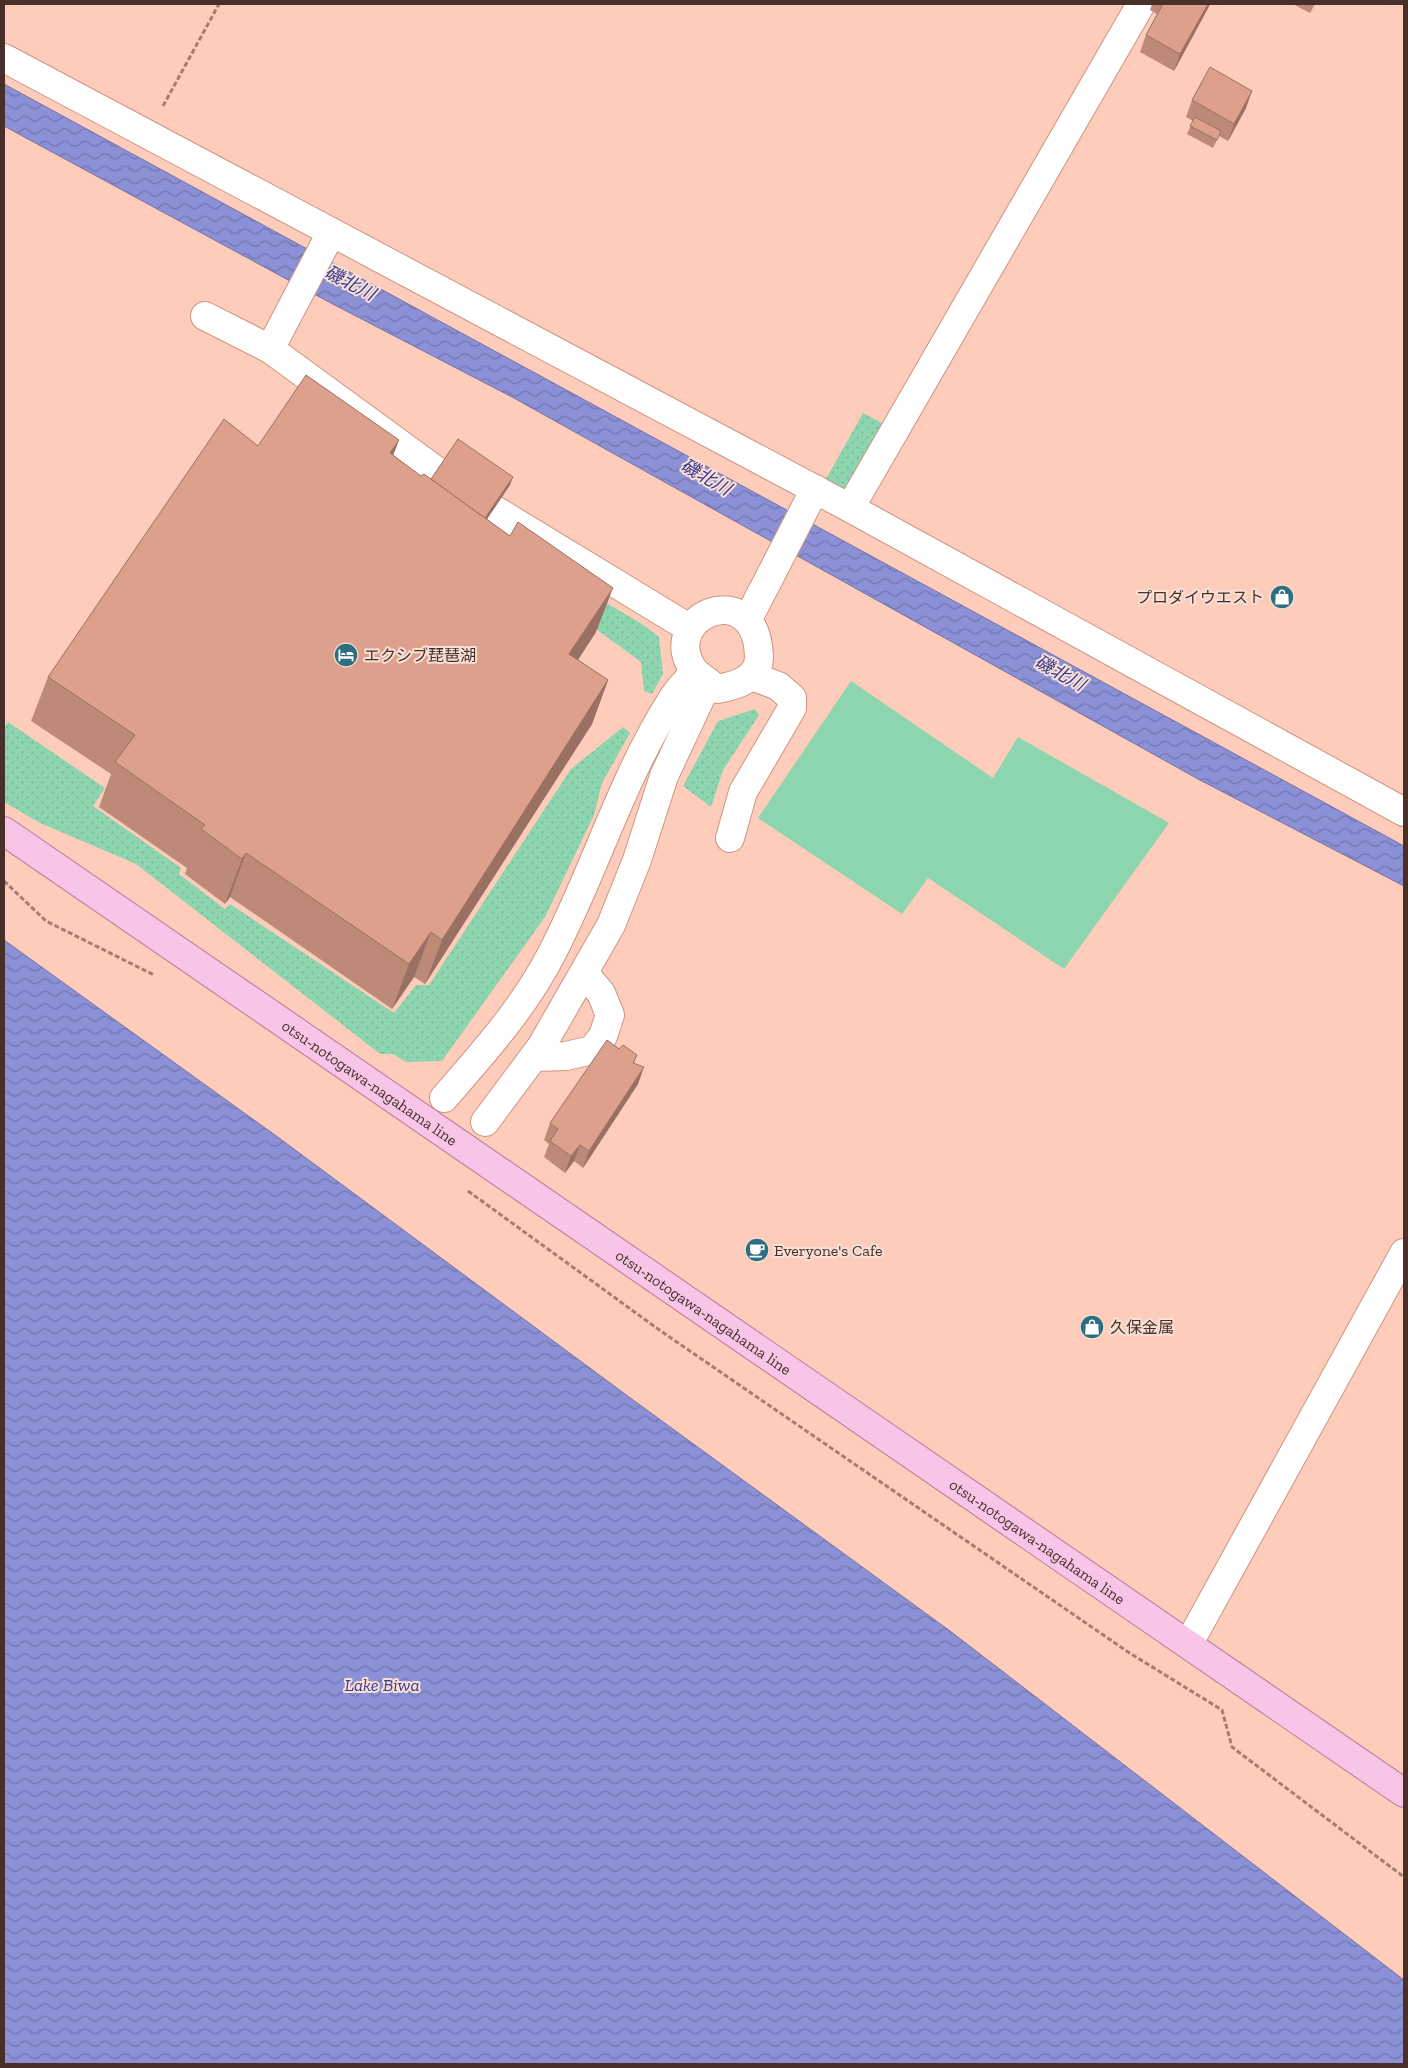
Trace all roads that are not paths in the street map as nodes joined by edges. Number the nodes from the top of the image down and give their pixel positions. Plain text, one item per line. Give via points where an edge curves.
1 (1141, 4) edge
2 (4, 58) edge
3 (327, 241) junction
4 (204, 316) dead end
5 (270, 349) junction
6 (810, 499) junction
7 (850, 508) junction
8 (748, 619) junction
9 (689, 628) junction
10 (752, 676) junction
11 (702, 677) junction
12 (1404, 812) edge
13 (4, 831) edge
14 (730, 838) dead end
15 (584, 973) junction
16 (534, 1057) junction
17 (444, 1098) dead end
18 (486, 1122) dead end
19 (1404, 1253) edge
20 (1189, 1643) junction
21 (1404, 1793) edge

1 - 7 street
2 - 3 street via 147,136
3 - 5 street
3 - 6 street
4 - 5 street
5 - 9 street via 467,494
6 - 7 street
6 - 8 street
7 - 12 street
8 - 9 street via 730,609 707,613
8 - 10 street via 758,640 759,663
9 - 11 street via 685,645 688,662
10 - 11 street via 735,685 717,689
10 - 14 street via 778,686 792,698 792,708 742,792
11 - 15 street via 664,776 637,860 611,925
11 - 17 street via 671,700 625,789 590,874 550,957 512,1019
13 - 20 main road, otsu-notogawa-nagahama line
15 - 16 street
15 - 16 street via 601,992 610,1016 603,1036 592,1050 566,1056
16 - 18 street
19 - 20 street
20 - 21 main road, otsu-notogawa-nagahama line

